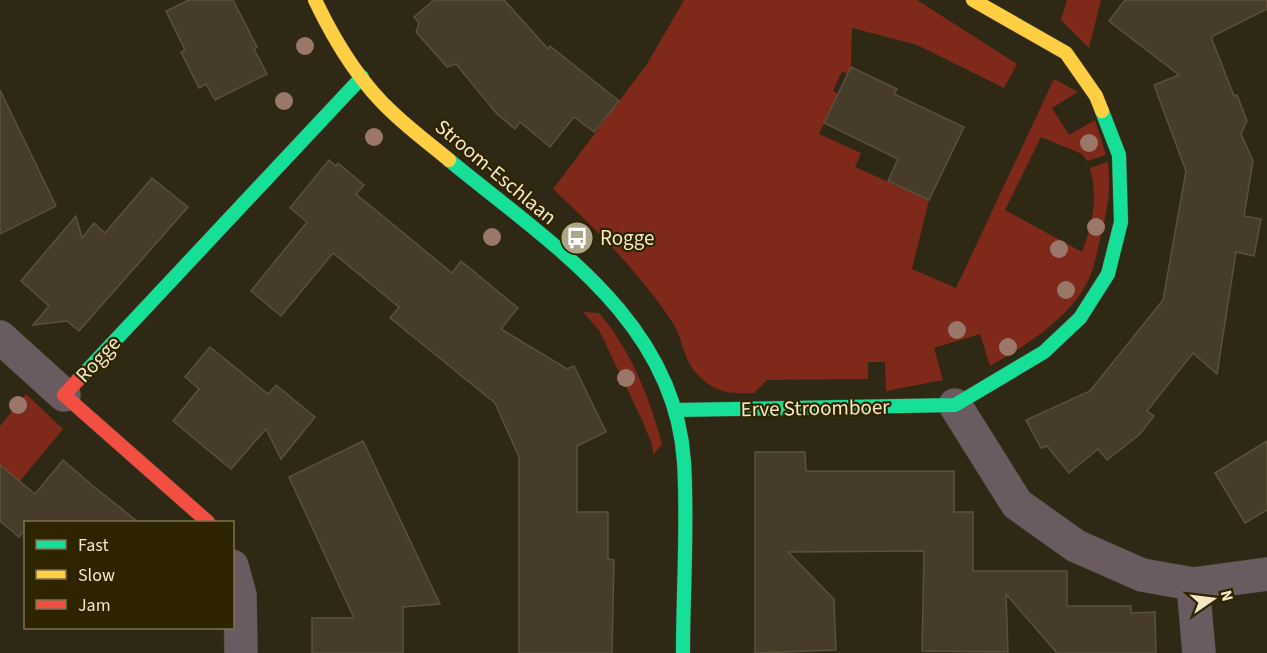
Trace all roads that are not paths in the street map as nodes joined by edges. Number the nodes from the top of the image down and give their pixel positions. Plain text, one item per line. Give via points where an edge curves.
1 (315, 0) edge
2 (973, 0) edge
3 (362, 77) junction
4 (0, 337) edge
5 (64, 395) junction
6 (955, 405) junction
7 (675, 410) junction
8 (207, 521) edge
9 (234, 573) edge
10 (1267, 574) edge
11 (1193, 584) junction
12 (241, 653) edge
13 (683, 653) edge
14 (1200, 653) edge

1 - 3 street, Stroom-Eschlaan via 330,31
2 - 6 street, Erve Stroomboer via 1066,53 1096,96 1119,155 1121,222 1108,274 1080,318 1044,352
3 - 5 street, Rogge
3 - 7 street, Stroom-Eschlaan via 391,112 597,282 632,324 660,370
4 - 5 street
5 - 8 street, Rogge
6 - 7 street, Erve Stroomboer
6 - 11 street via 1017,504 1076,546 1142,575
7 - 13 street, Stroom-Eschlaan via 684,462
9 - 12 street via 240,595
10 - 11 street
11 - 14 street

